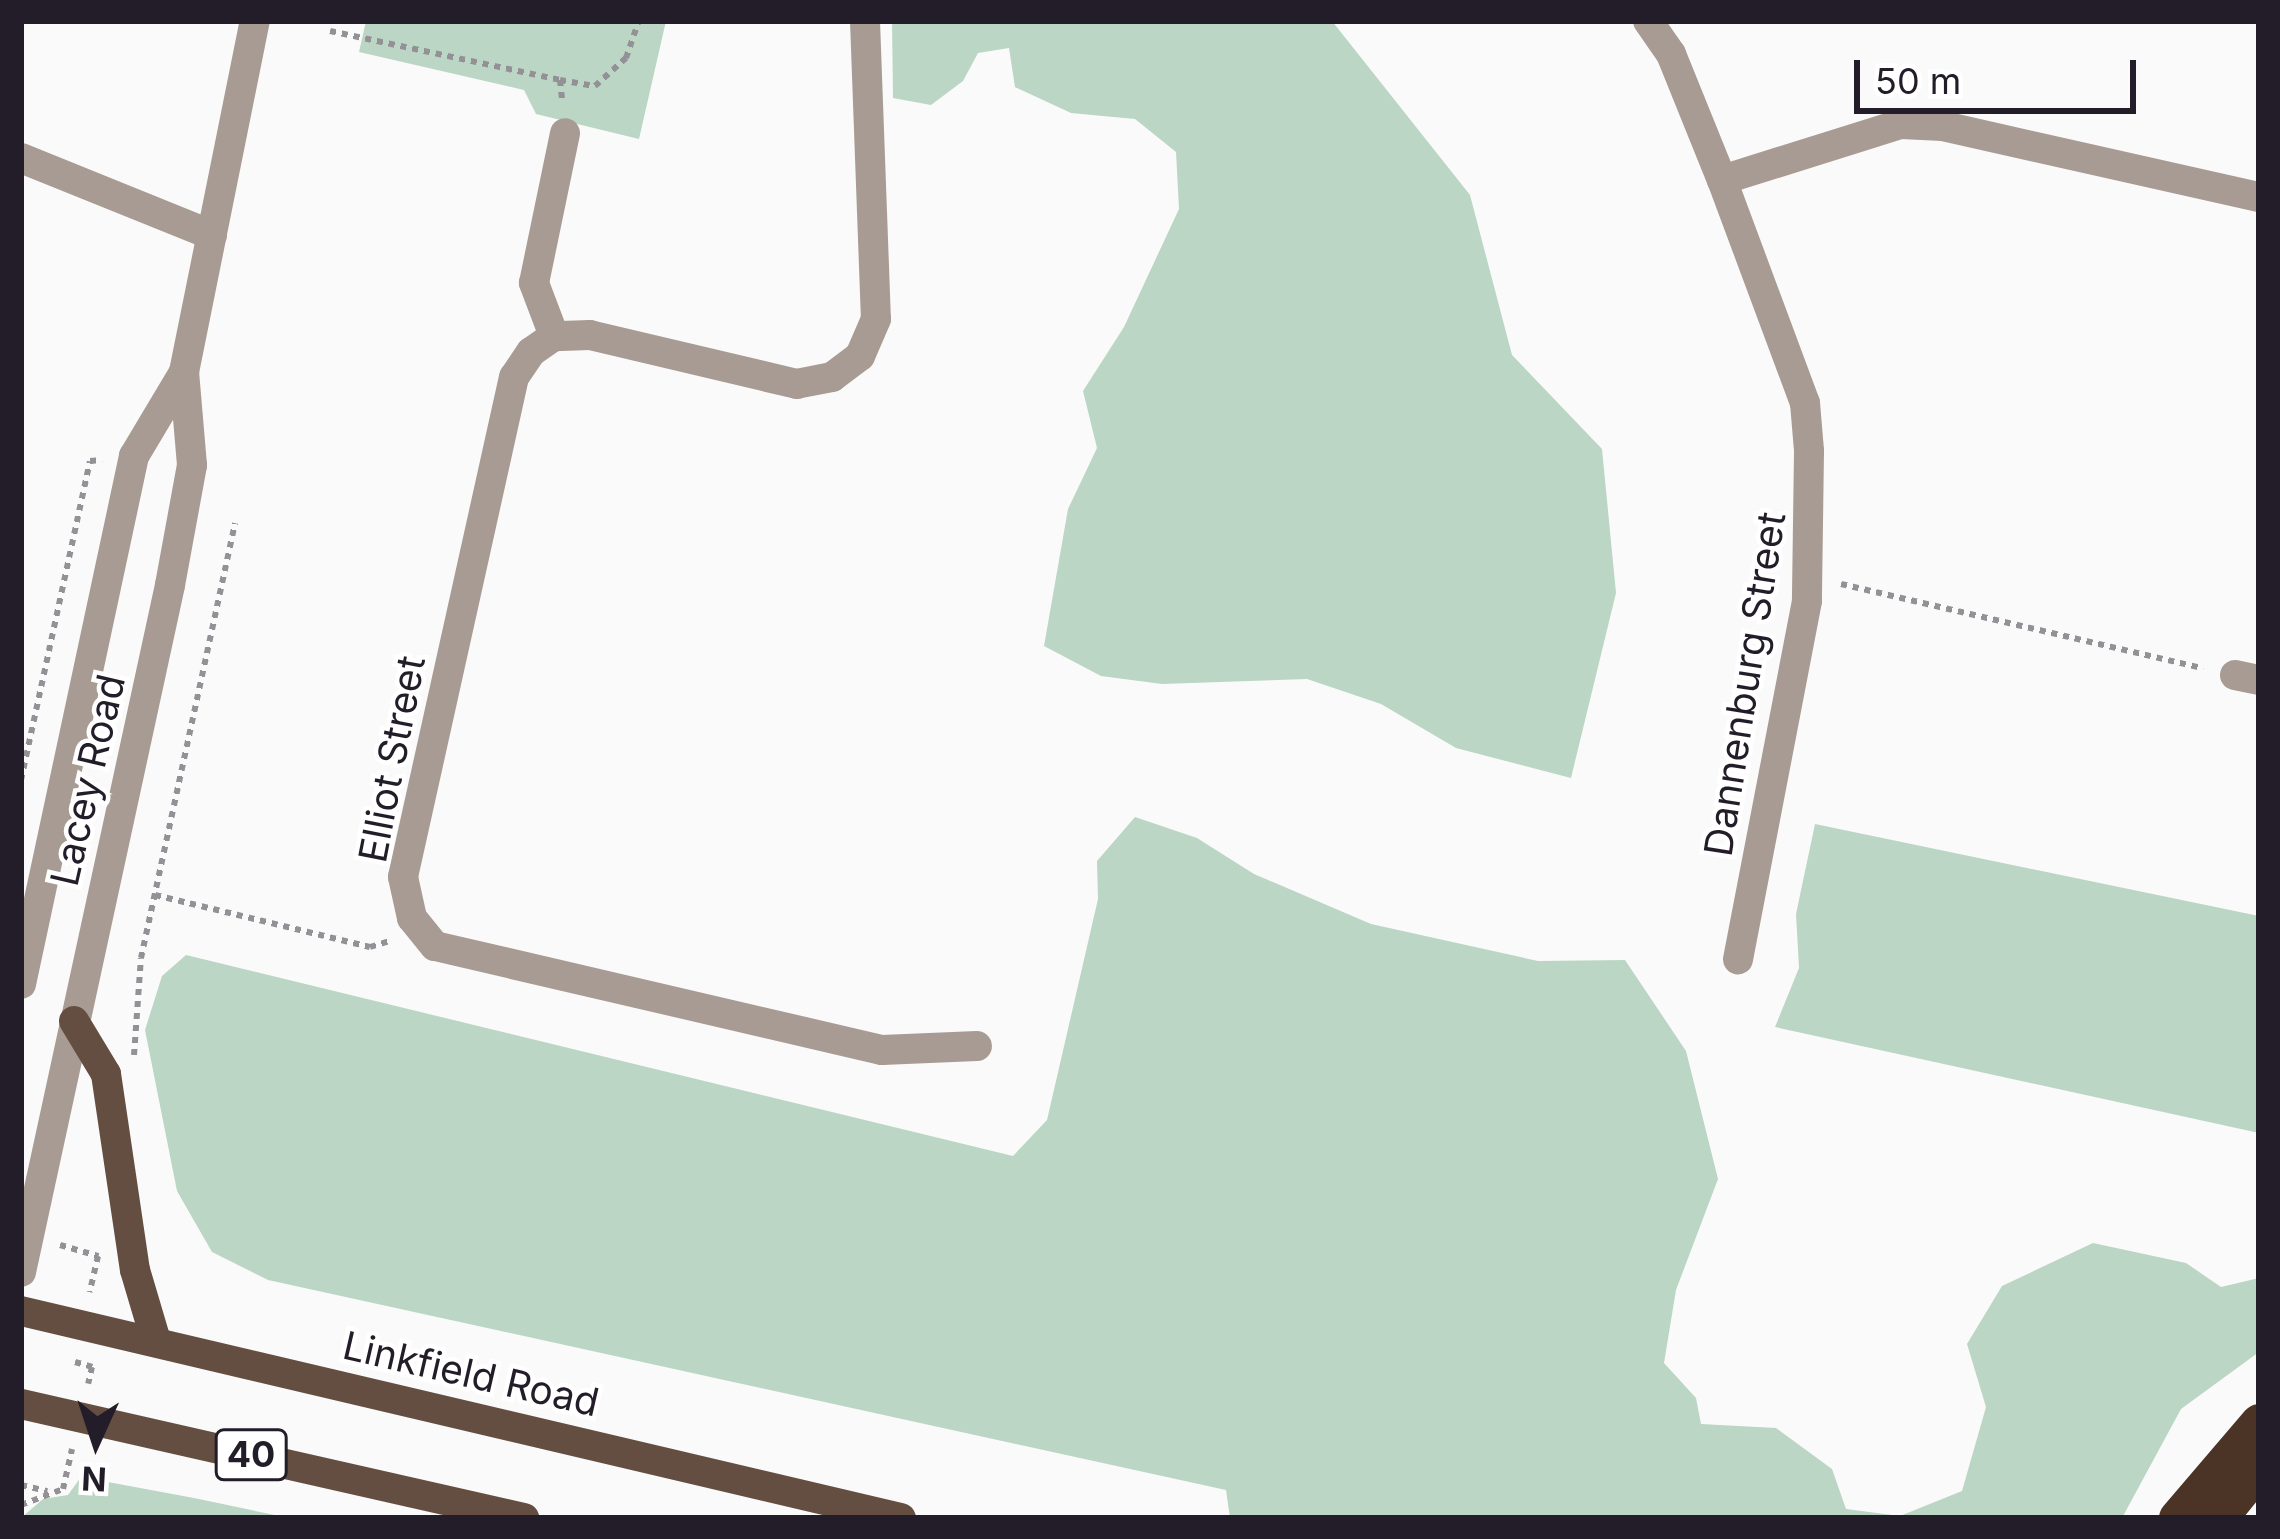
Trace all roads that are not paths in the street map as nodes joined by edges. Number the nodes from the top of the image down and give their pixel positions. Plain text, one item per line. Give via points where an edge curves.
1 (255, 21) edge
2 (865, 21) edge
3 (1648, 21) edge
4 (565, 134) road end
5 (21, 158) edge
6 (1722, 180) junction
7 (2259, 197) edge
8 (212, 235) junction
9 (554, 336) junction
10 (184, 372) junction
11 (1738, 958) dead end
12 (21, 984) edge
13 (74, 1021) junction
14 (977, 1046) dead end
15 (21, 1272) edge
16 (21, 1311) edge
17 (155, 1341) junction
18 (21, 1404) edge
19 (2259, 1422) edge
20 (2259, 1471) edge
21 (524, 1518) edge
22 (901, 1518) edge
23 (2177, 1518) edge
24 (2220, 1518) edge

1 - 8 street, Lacey Road
2 - 9 street via 876,319 860,356 832,377 797,384 590,335
3 - 6 street, Dannenburg Street via 1670,54
4 - 9 street via 534,283
5 - 8 street
6 - 7 street via 1901,124 1943,126
6 - 11 street, Dannenburg Street via 1805,403 1814,500 1808,577
8 - 10 street, Lacey Road
9 - 14 street, Elliot Street via 514,377 403,877 423,932 435,946 882,1050
10 - 12 street, Lacey Road via 134,456
10 - 13 street, Lacey Road via 192,465
13 - 15 street, Lacey Road
13 - 17 main road via 106,1074 135,1270
16 - 17 main road, Linkfield Road / 40
17 - 22 main road, Linkfield Road / 40
18 - 21 main road, 40
19 - 23 highway
20 - 24 highway

